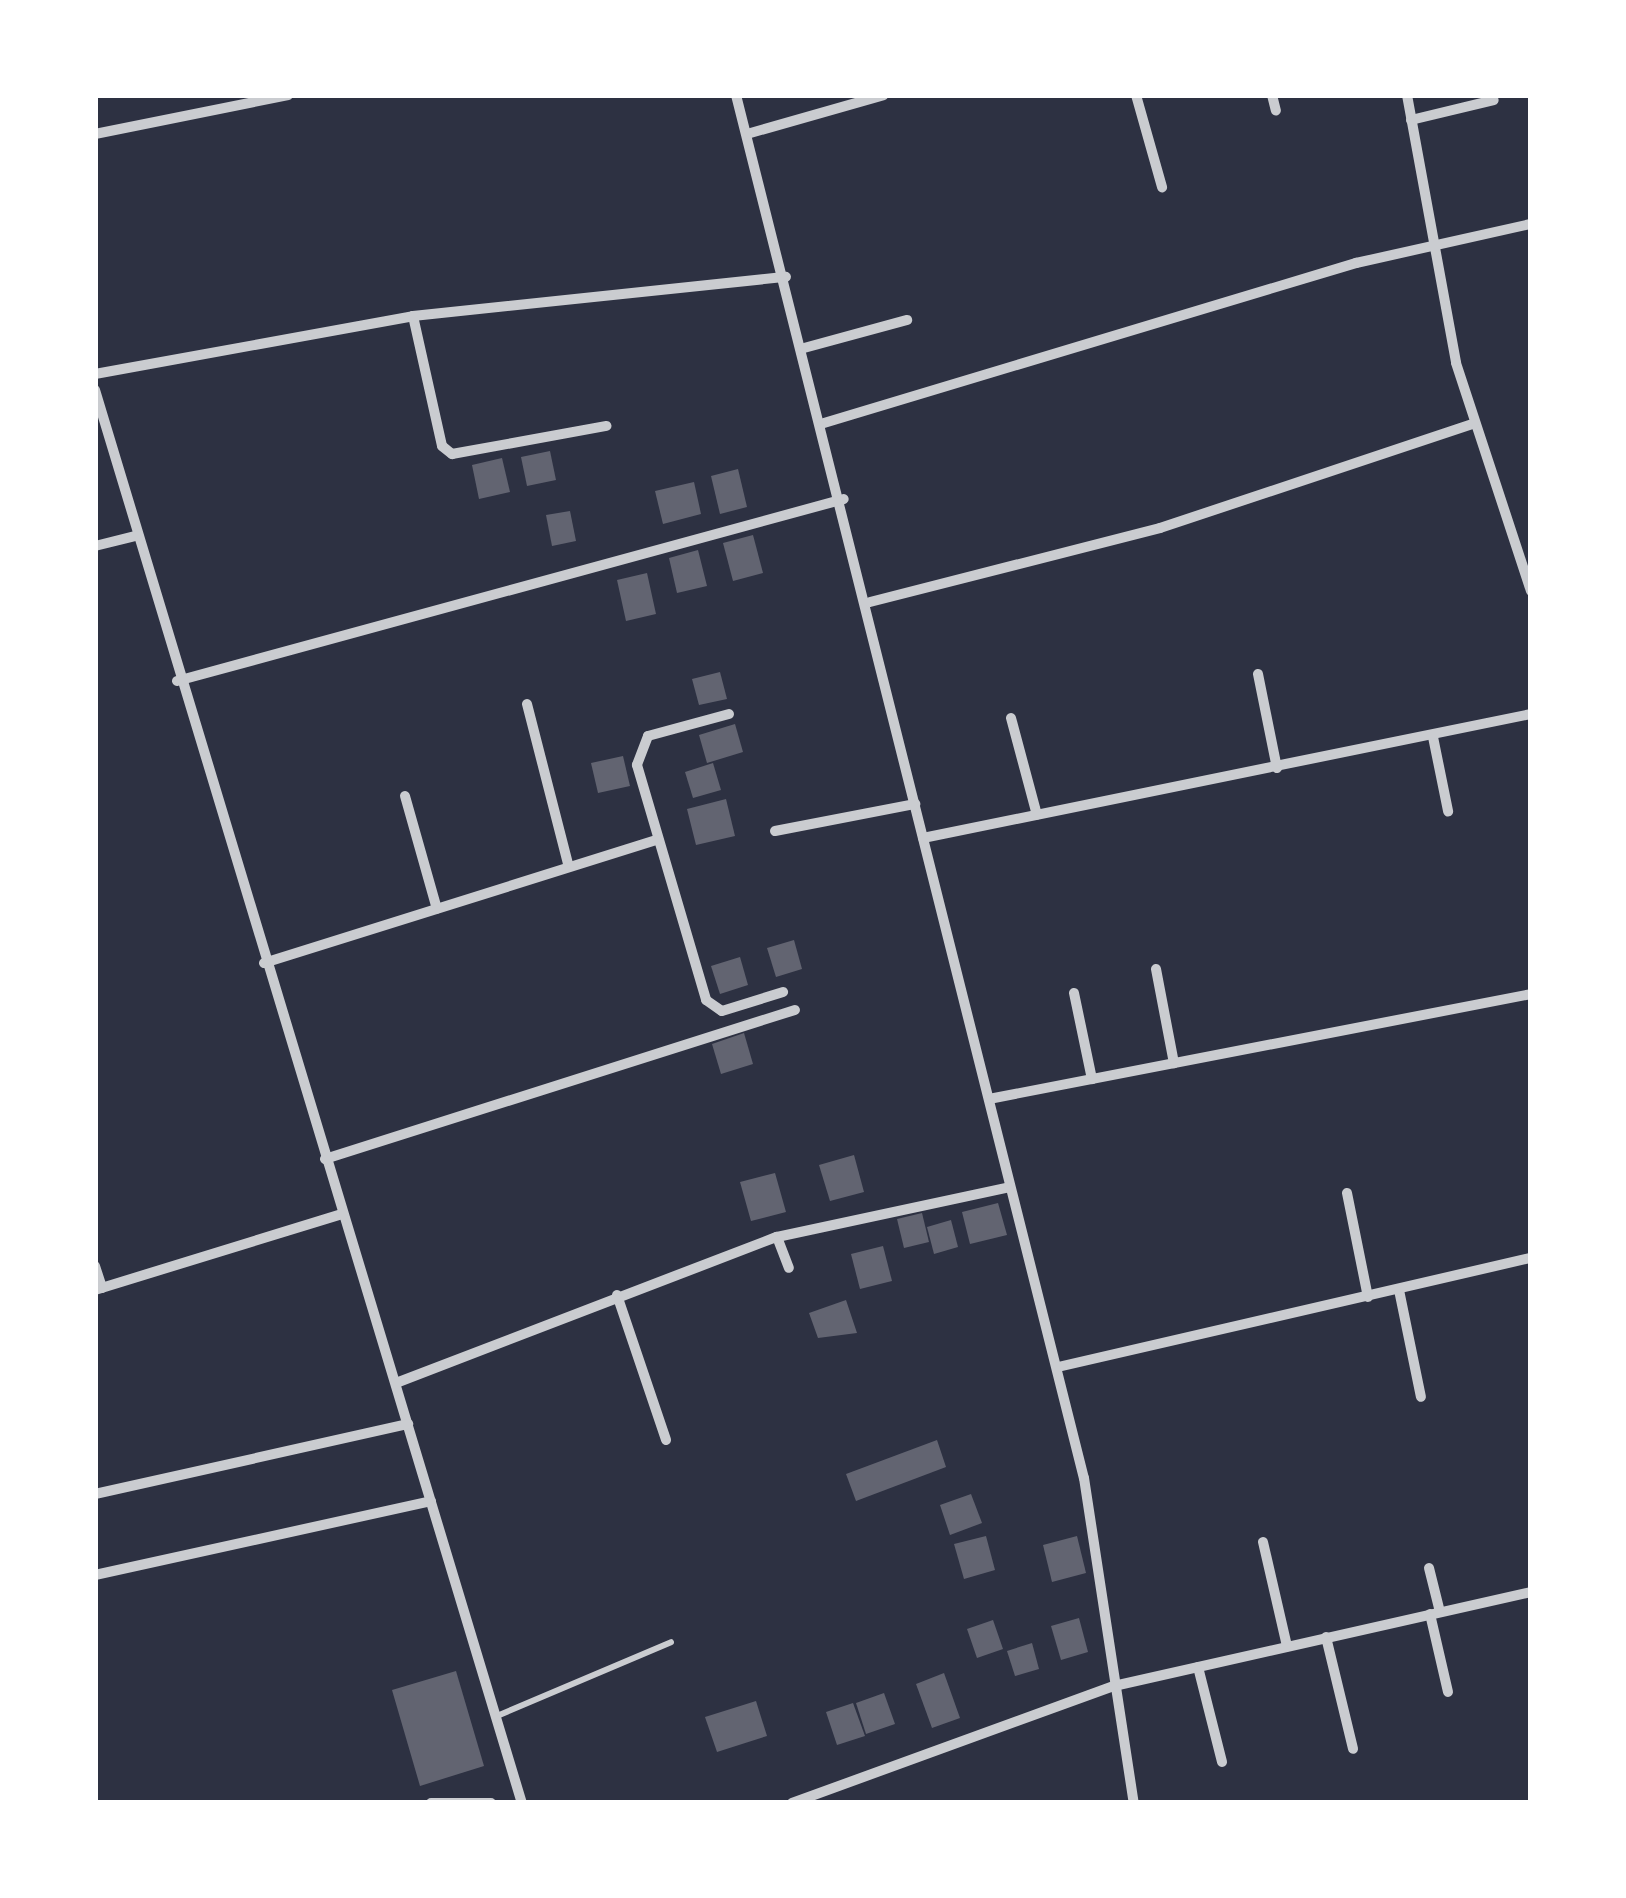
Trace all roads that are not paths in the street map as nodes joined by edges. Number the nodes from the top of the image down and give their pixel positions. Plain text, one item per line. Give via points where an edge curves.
1 (288, 95) edge
2 (736, 95) edge
3 (884, 95) edge
4 (1136, 95) edge
5 (1272, 95) edge
6 (1407, 95) edge
7 (1494, 100) dead end
8 (1276, 110) dead end
9 (1411, 120) junction
10 (95, 134) edge
11 (747, 134) junction
12 (1162, 187) dead end
13 (1531, 224) edge
14 (1433, 242) junction
15 (786, 277) junction
16 (413, 316) junction
17 (906, 320) dead end
18 (804, 348) junction
19 (95, 374) edge
20 (95, 390) edge
21 (824, 423) junction
22 (1472, 424) junction
23 (606, 426) dead end
24 (844, 499) junction
25 (135, 536) junction
26 (95, 546) edge
27 (1531, 590) edge
28 (870, 602) junction
29 (1258, 674) dead end
30 (177, 681) junction
31 (527, 704) dead end
32 (729, 714) dead end
33 (1531, 714) edge
34 (1011, 718) dead end
35 (1433, 737) junction
36 (1277, 768) junction
37 (406, 796) dead end
38 (915, 804) junction
39 (1448, 811) dead end
40 (1037, 815) junction
41 (776, 831) dead end
42 (923, 838) junction
43 (656, 840) junction
44 (569, 867) junction
45 (437, 909) junction
46 (264, 963) junction
47 (1156, 969) dead end
48 (782, 992) dead end
49 (1074, 993) dead end
50 (1531, 994) edge
51 (795, 1010) dead end
52 (1174, 1063) junction
53 (1092, 1079) junction
54 (989, 1099) junction
55 (325, 1159) junction
56 (1010, 1188) junction
57 (1347, 1193) dead end
58 (342, 1214) junction
59 (777, 1237) junction
60 (1531, 1258) edge
61 (95, 1266) edge
62 (789, 1268) dead end
63 (98, 1290) edge
64 (1399, 1290) junction
65 (617, 1295) junction
66 (1368, 1298) junction
67 (1058, 1367) junction
68 (396, 1383) junction
69 (1421, 1397) dead end
70 (408, 1424) junction
71 (666, 1440) dead end
72 (95, 1494) edge
73 (431, 1501) junction
74 (1263, 1542) dead end
75 (1429, 1568) dead end
76 (95, 1575) edge
77 (1531, 1592) edge
78 (1435, 1613) junction
79 (1326, 1637) junction
80 (671, 1642) dead end
81 (1287, 1646) junction
82 (1198, 1667) junction
83 (1114, 1686) junction
84 (1448, 1692) dead end
85 (497, 1716) junction
86 (1353, 1750) dead end
87 (1222, 1762) dead end
88 (431, 1803) edge
89 (491, 1803) edge
90 (522, 1803) edge
91 (792, 1803) edge
92 (1134, 1803) edge

1 - 10 street
2 - 11 street
3 - 11 street
4 - 12 street
5 - 8 street
6 - 9 street
7 - 9 street
9 - 14 street
11 - 15 street
13 - 14 street
14 - 21 street
14 - 22 street
15 - 16 street
15 - 18 street
16 - 19 street
16 - 23 street via 442,446 452,454
17 - 18 street
18 - 21 street
20 - 25 street
21 - 24 street
22 - 27 street
22 - 28 street via 1160,528
24 - 28 street
24 - 30 street
25 - 26 street
25 - 30 street
28 - 38 street
29 - 36 street
30 - 46 street
31 - 44 street
32 - 43 street via 636,748
33 - 35 street
34 - 40 street
35 - 36 street
35 - 39 street
36 - 40 street
37 - 45 street
38 - 41 street
38 - 42 street
40 - 42 street
42 - 54 street
43 - 44 street
43 - 48 street via 714,1010
44 - 45 street
45 - 46 street
46 - 55 street
47 - 52 street
49 - 53 street
50 - 52 street
51 - 55 street
52 - 53 street
53 - 54 street
54 - 56 street
55 - 58 street
56 - 59 street
56 - 67 street
57 - 66 street
58 - 63 street
58 - 68 street
59 - 62 street
59 - 65 street
60 - 64 street
61 - 63 street
64 - 66 street
64 - 69 street
65 - 68 street
65 - 71 street
66 - 67 street
67 - 83 street via 1109,1607
68 - 70 street
70 - 72 street
70 - 73 street
73 - 76 street
73 - 85 street
74 - 81 street
75 - 78 street
77 - 78 street
78 - 79 street
78 - 84 street
79 - 81 street
79 - 86 street
80 - 85 lane
81 - 82 street
82 - 83 street
82 - 87 street
83 - 91 street
83 - 92 street
85 - 90 street
88 - 89 street

